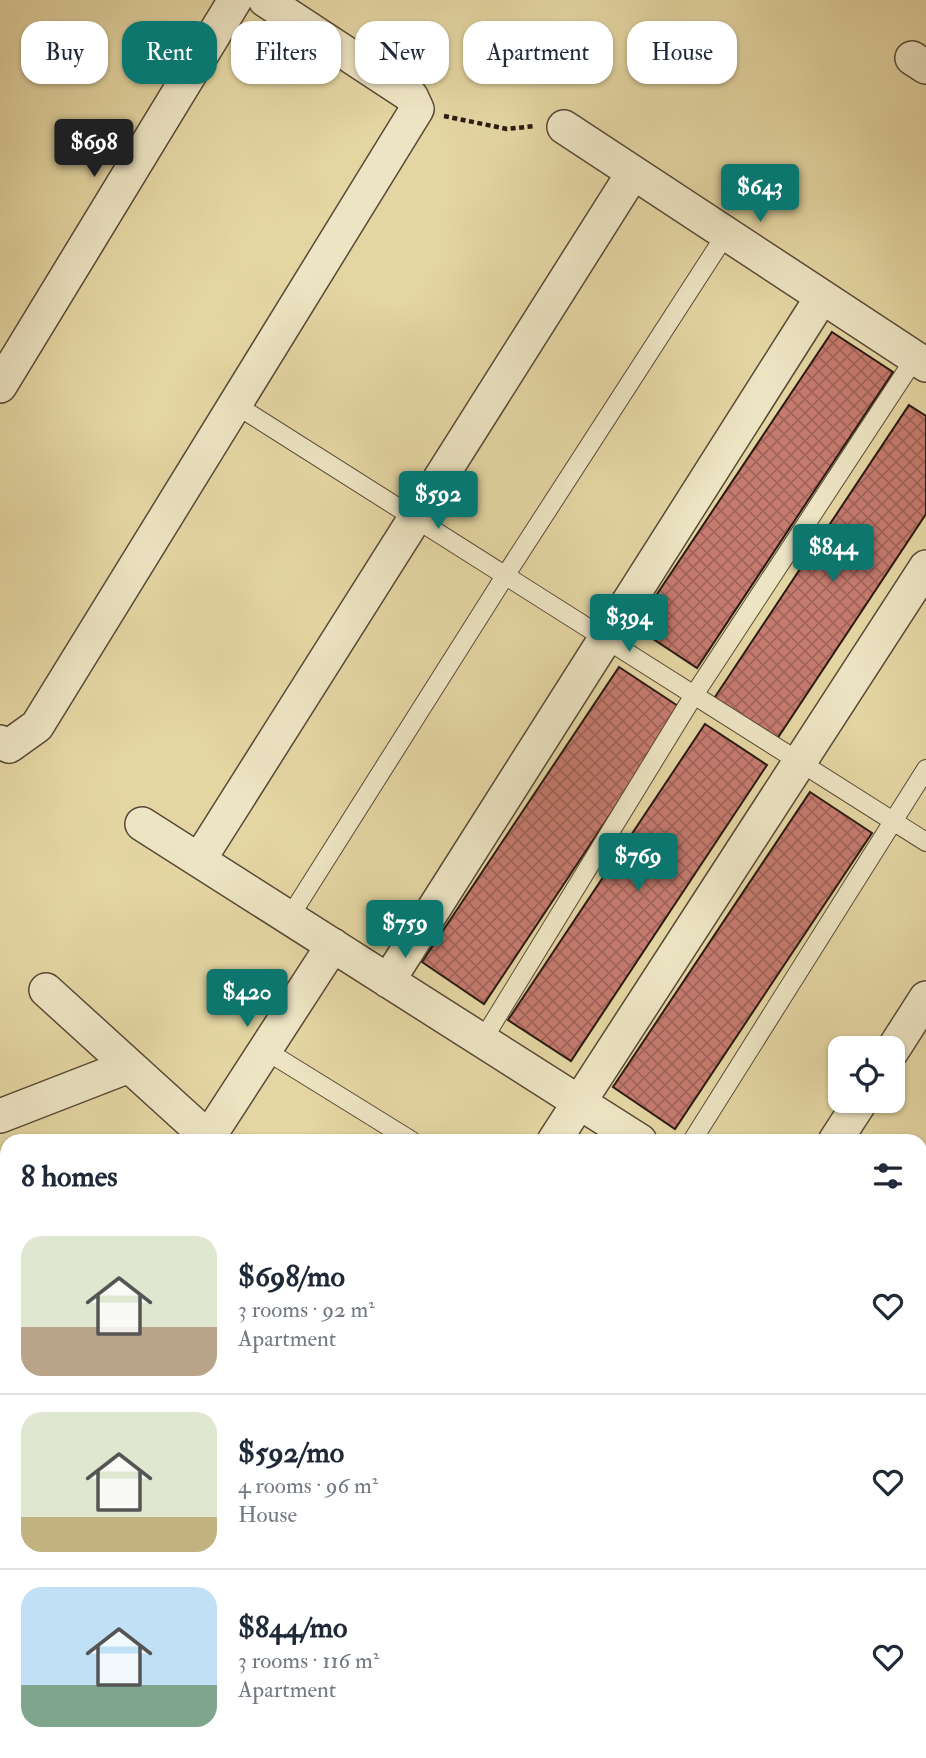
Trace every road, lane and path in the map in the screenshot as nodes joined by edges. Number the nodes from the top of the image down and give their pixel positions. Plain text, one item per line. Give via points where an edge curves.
1 (235, 0) edge
2 (265, 0) edge
3 (417, 109) junction
4 (564, 127) joint
5 (633, 173) junction
6 (726, 234) junction
7 (822, 298) junction
8 (920, 362) edge
9 (0, 386) edge
10 (236, 405) junction
11 (414, 518) junction
12 (926, 567) edge
13 (505, 576) junction
14 (606, 639) junction
15 (694, 695) junction
16 (0, 742) edge
17 (799, 761) junction
18 (926, 769) edge
19 (893, 821) junction
20 (142, 824) dead end
21 (926, 842) edge
22 (199, 860) junction
23 (289, 918) junction
24 (332, 946) junction
25 (388, 981) junction
26 (46, 990) dead end
27 (926, 998) edge
28 (902, 1036) edge
29 (482, 1041) junction
30 (265, 1050) junction
31 (129, 1066) junction
32 (580, 1102) junction
33 (852, 1113) edge
34 (0, 1116) edge
35 (203, 1134) edge
36 (213, 1134) edge
37 (401, 1134) edge
38 (559, 1134) edge
39 (629, 1134) edge
40 (696, 1134) edge
41 (839, 1134) edge

1 - 9 street
2 - 3 street via 411,96
3 - 4 path via 507,129
3 - 10 street
4 - 5 street
5 - 6 street
5 - 11 street
6 - 7 street
6 - 13 lane
7 - 8 street
7 - 14 street
8 - 15 lane
10 - 11 lane
10 - 16 street via 37,726 9,746
11 - 13 lane
11 - 22 street
12 - 17 street
13 - 14 lane
13 - 23 lane
14 - 15 lane
14 - 25 street
15 - 17 lane
15 - 29 lane
17 - 19 lane
17 - 32 street
18 - 19 lane
19 - 21 lane
19 - 40 lane
20 - 22 street
22 - 23 street
23 - 24 street
24 - 25 street
24 - 30 street
25 - 29 street
26 - 31 street
27 - 28 street
29 - 32 street
30 - 36 street
30 - 37 lane
31 - 34 street
31 - 35 street
32 - 38 street
32 - 39 street
33 - 41 street

